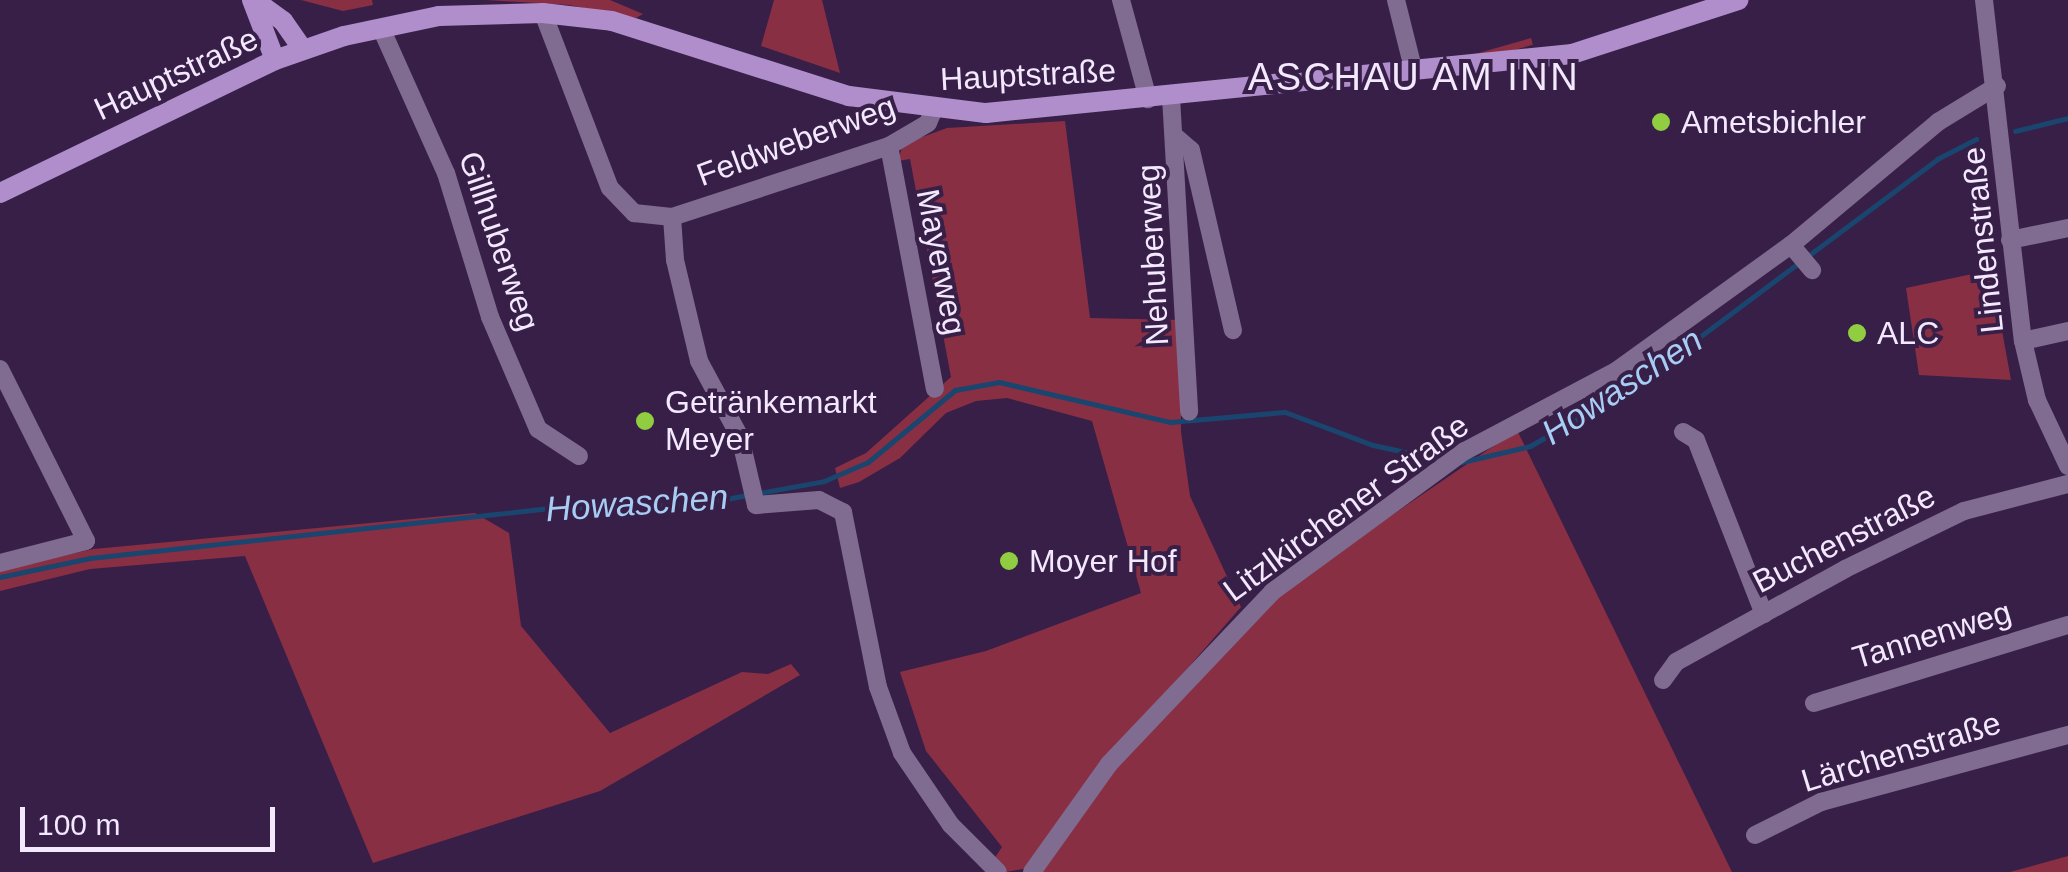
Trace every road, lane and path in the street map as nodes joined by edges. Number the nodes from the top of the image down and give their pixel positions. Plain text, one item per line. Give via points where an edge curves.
1 (253, 0) edge
2 (1120, 0) edge
3 (1396, 0) edge
4 (1738, 0) edge
5 (1984, 0) edge
6 (473, 6) edge
7 (543, 12) junction
8 (381, 28) junction
9 (302, 50) junction
10 (275, 60) junction
11 (1414, 72) junction
12 (1998, 86) junction
13 (1171, 96) junction
14 (1148, 99) junction
15 (932, 111) junction
16 (1177, 138) junction
17 (889, 146) junction
18 (0, 193) edge
19 (672, 217) junction
20 (2068, 228) edge
21 (2010, 240) junction
22 (1794, 248) junction
23 (1812, 270) dead end
24 (1233, 330) dead end
25 (2068, 331) edge
26 (2024, 341) junction
27 (0, 369) edge
28 (936, 389) dead end
29 (1189, 410) dead end
30 (1683, 432) dead end
31 (579, 456) dead end
32 (2068, 466) edge
33 (2068, 484) edge
34 (0, 563) edge
35 (1764, 614) junction
36 (2068, 625) edge
37 (1663, 680) dead end
38 (1814, 703) dead end
39 (2068, 735) edge
40 (1755, 835) dead end
41 (998, 872) edge
42 (1032, 872) edge

1 - 9 main road via 283,21
1 - 10 main road
2 - 14 street
3 - 11 street
4 - 11 main road, Hauptstraße via 1572,54
5 - 12 street, Lindenstraße
6 - 7 main road, Hauptstraße
6 - 8 main road, Hauptstraße
7 - 15 main road, Hauptstraße via 635,26 838,92
7 - 19 street via 610,188 634,213
8 - 9 main road, Hauptstraße
8 - 31 street, Gillhuberweg via 446,172 490,317 538,429
9 - 10 main road, Hauptstraße
10 - 18 main road, Hauptstraße
11 - 13 main road, Hauptstraße
12 - 21 street, Lindenstraße
12 - 22 street, Litzlkirchener Straße via 1938,122
13 - 14 main road, Hauptstraße
13 - 16 street, Nehuberweg
14 - 15 main road, Hauptstraße via 1014,112
15 - 17 street, Feldweberweg via 928,123
16 - 24 street via 1191,150
16 - 29 street, Nehuberweg
17 - 19 street, Feldweberweg
17 - 28 street, Mayerweg
19 - 41 street via 674,260 699,361 740,437 756,505 819,500 843,512 878,687 902,754 951,825
20 - 21 street
21 - 26 street, Lindenstraße
22 - 23 street
22 - 42 street, Litzlkirchener Straße via 1616,372 1465,451 1250,611 1109,764
25 - 26 street
26 - 32 street, Lindenstraße via 2037,400
27 - 34 street via 84,528 82,545
30 - 35 street via 1696,440
33 - 35 street, Buchenstraße via 1964,511
35 - 37 street, Buchenstraße via 1676,662
36 - 38 street, Tannenweg
39 - 40 street, Lärchenstraße via 1821,802

